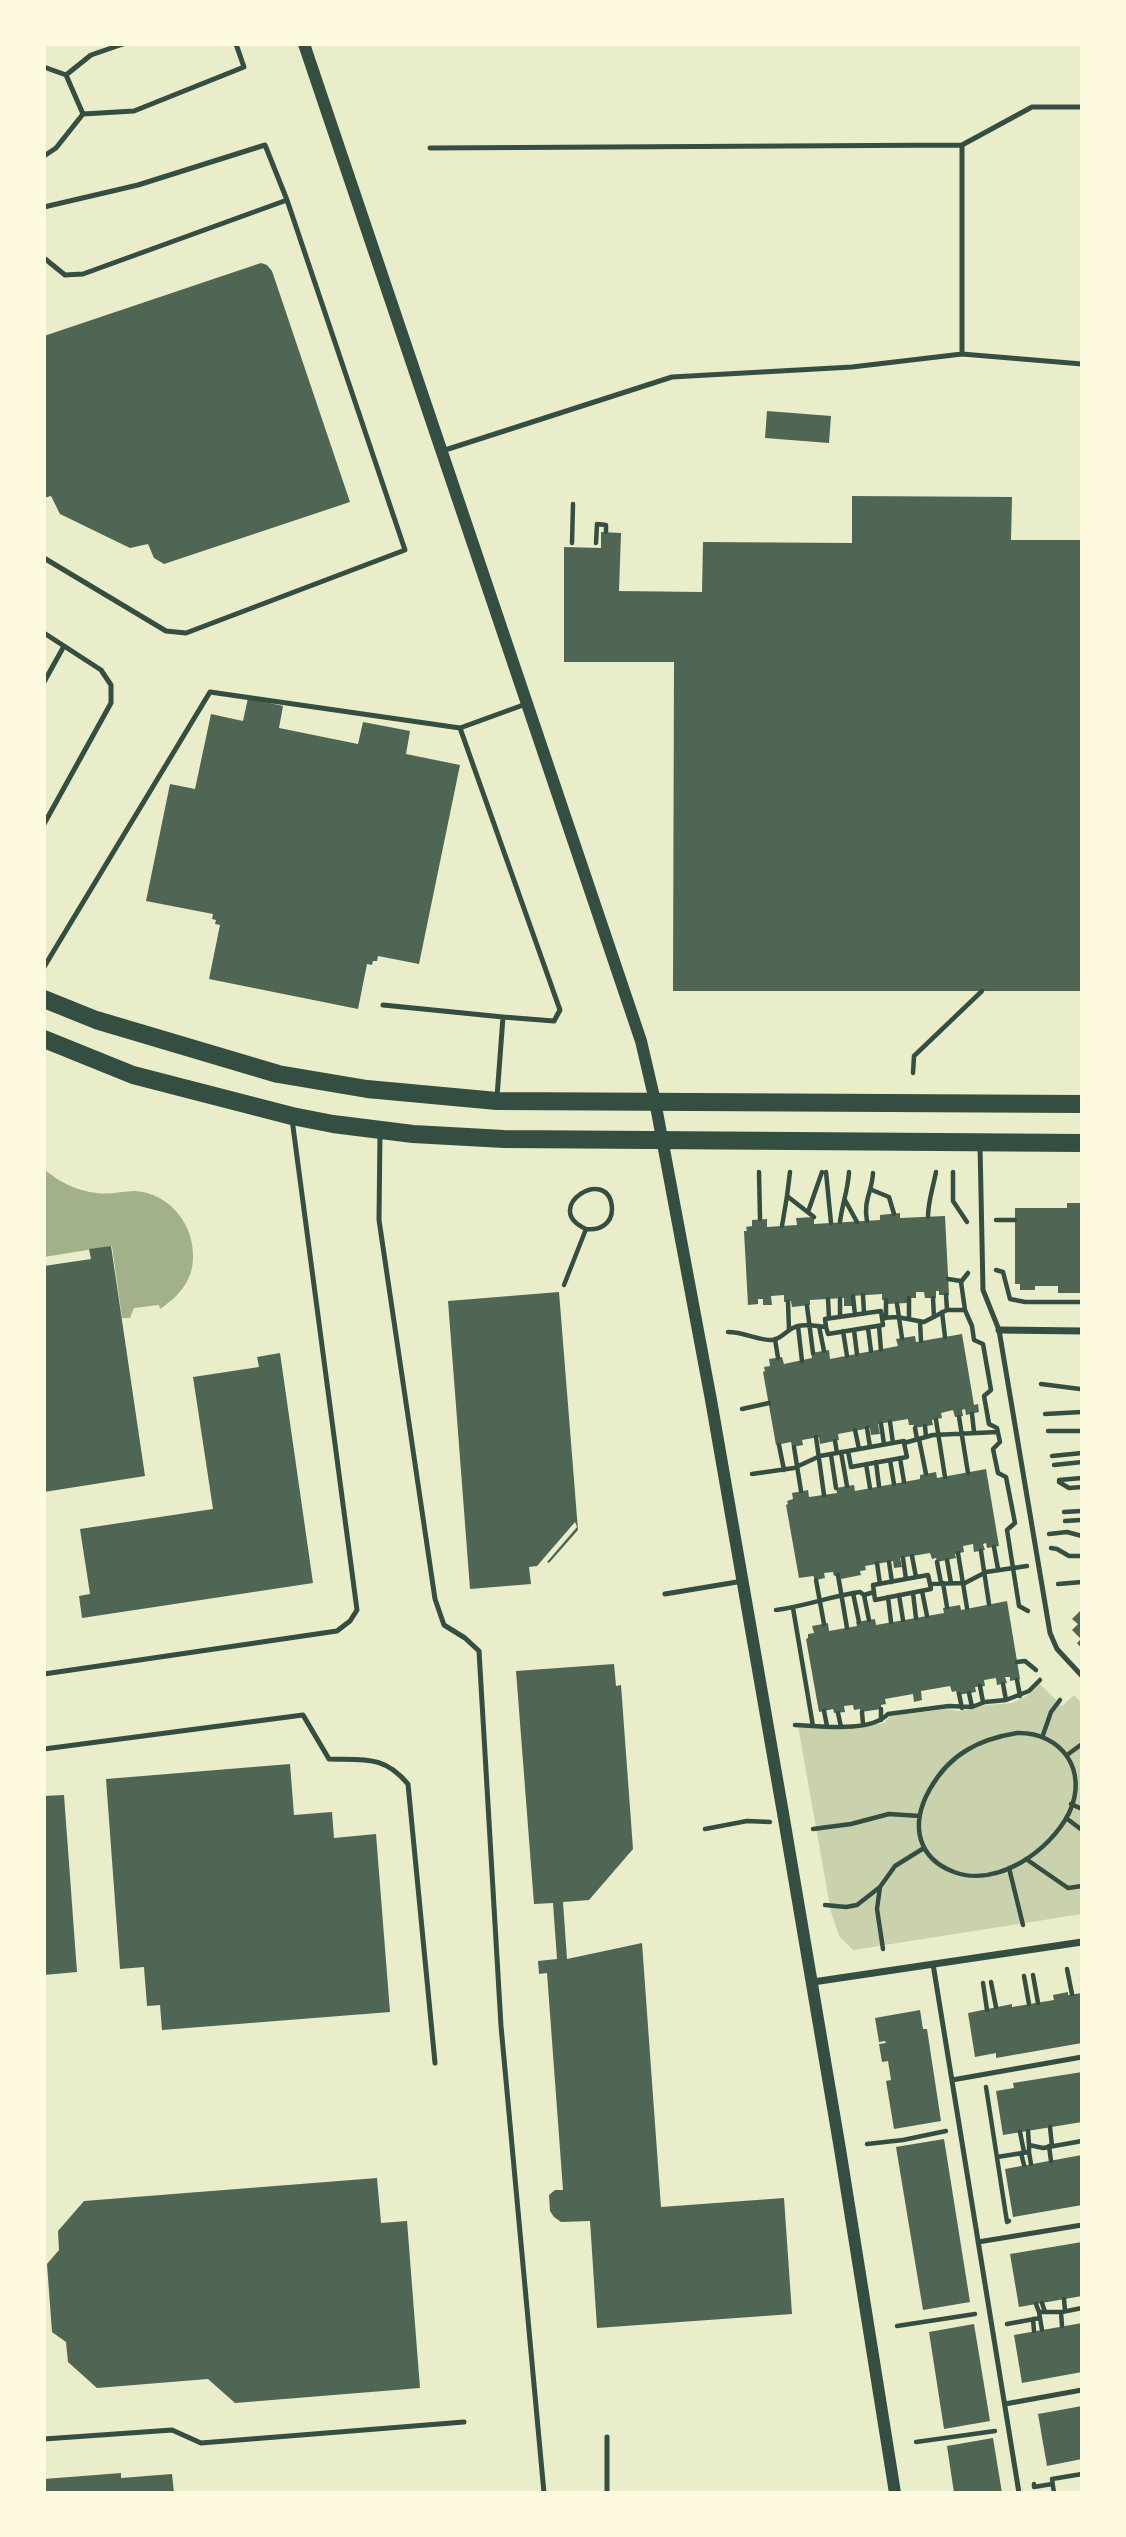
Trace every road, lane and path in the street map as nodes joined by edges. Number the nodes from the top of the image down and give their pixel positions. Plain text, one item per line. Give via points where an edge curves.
1 (123, 44) edge
2 (236, 44) edge
3 (304, 44) edge
4 (44, 67) edge
5 (66, 75) junction
6 (1082, 107) edge
7 (83, 114) junction
8 (962, 145) junction
9 (430, 148) dead end
10 (44, 156) edge
11 (288, 200) junction
12 (44, 207) edge
13 (44, 258) edge
14 (962, 354) junction
15 (1082, 364) edge
16 (442, 451) junction
17 (573, 504) dead end
18 (606, 533) dead end
19 (572, 543) dead end
20 (596, 543) dead end
21 (44, 558) edge
22 (44, 633) edge
23 (64, 646) junction
24 (44, 682) edge
25 (526, 704) junction
26 (460, 728) junction
27 (44, 824) edge
28 (44, 967) edge
29 (982, 991) dead end
30 (44, 999) edge
31 (383, 1004) dead end
32 (503, 1017) junction
33 (44, 1039) edge
34 (913, 1073) dead end
35 (497, 1101) junction
36 (655, 1101) junction
37 (1082, 1104) edge
38 (292, 1116) junction
39 (380, 1130) junction
40 (663, 1141) junction
41 (979, 1142) junction
42 (1082, 1143) edge
43 (759, 1172) dead end
44 (790, 1172) dead end
45 (849, 1172) dead end
46 (936, 1172) dead end
47 (953, 1172) dead end
48 (873, 1173) dead end
49 (872, 1190) junction
50 (787, 1196) junction
51 (845, 1200) junction
52 (998, 1211) dead end
53 (807, 1212) junction
54 (894, 1214) dead end
55 (814, 1217) dead end
56 (928, 1217) dead end
57 (760, 1219) dead end
58 (1015, 1220) dead end
59 (867, 1221) dead end
60 (839, 1222) dead end
61 (857, 1222) dead end
62 (831, 1223) dead end
63 (968, 1225) dead end
64 (782, 1226) dead end
65 (586, 1229) junction
66 (995, 1258) dead end
67 (968, 1263) dead end
68 (948, 1279) dead end
69 (961, 1282) junction
70 (564, 1284) dead end
71 (863, 1295) dead end
72 (947, 1295) dead end
73 (853, 1296) dead end
74 (840, 1298) dead end
75 (909, 1298) dead end
76 (933, 1298) dead end
77 (828, 1299) dead end
78 (886, 1300) dead end
79 (788, 1302) dead end
80 (1082, 1303) edge
81 (897, 1304) dead end
82 (807, 1306) dead end
83 (965, 1310) junction
84 (944, 1311) junction
85 (864, 1313) junction
86 (855, 1315) junction
87 (840, 1317) junction
88 (899, 1317) junction
89 (934, 1317) junction
90 (829, 1318) junction
91 (884, 1318) junction
92 (909, 1320) junction
93 (920, 1322) junction
94 (798, 1326) junction
95 (808, 1326) junction
96 (819, 1326) junction
97 (826, 1326) junction
98 (879, 1326) junction
99 (868, 1328) junction
100 (789, 1330) junction
101 (854, 1330) junction
102 (999, 1330) junction
103 (843, 1331) junction
104 (1082, 1331) edge
105 (728, 1332) dead end
106 (945, 1337) dead end
107 (902, 1338) dead end
108 (775, 1339) junction
109 (921, 1341) dead end
110 (881, 1350) dead end
111 (824, 1351) dead end
112 (871, 1351) dead end
113 (813, 1353) dead end
114 (857, 1354) dead end
115 (847, 1356) dead end
116 (778, 1357) dead end
117 (802, 1361) dead end
118 (1041, 1384) dead end
119 (1080, 1389) dead end
120 (769, 1403) dead end
121 (742, 1409) dead end
122 (1082, 1412) edge
123 (972, 1413) dead end
124 (1045, 1414) dead end
125 (959, 1416) dead end
126 (936, 1420) dead end
127 (890, 1422) dead end
128 (881, 1424) dead end
129 (925, 1426) dead end
130 (867, 1428) dead end
131 (915, 1428) dead end
132 (855, 1430) dead end
133 (1048, 1431) dead end
134 (1082, 1431) edge
135 (962, 1432) junction
136 (974, 1432) junction
137 (998, 1432) junction
138 (938, 1435) junction
139 (816, 1437) dead end
140 (921, 1438) junction
141 (835, 1441) dead end
142 (893, 1443) junction
143 (904, 1443) junction
144 (779, 1444) dead end
145 (884, 1444) junction
146 (794, 1447) dead end
147 (870, 1447) junction
148 (859, 1449) junction
149 (848, 1451) junction
150 (836, 1453) junction
151 (1082, 1453) edge
152 (1052, 1456) dead end
153 (819, 1457) junction
154 (900, 1458) junction
155 (890, 1460) junction
156 (876, 1462) junction
157 (1082, 1462) edge
158 (866, 1464) junction
159 (1054, 1465) dead end
160 (797, 1467) junction
161 (784, 1470) junction
162 (968, 1472) dead end
163 (752, 1474) dead end
164 (926, 1474) dead end
165 (945, 1477) dead end
166 (1082, 1478) edge
167 (904, 1482) dead end
168 (894, 1484) dead end
169 (847, 1486) dead end
170 (879, 1486) dead end
171 (1082, 1487) edge
172 (870, 1488) dead end
173 (836, 1489) dead end
174 (801, 1491) dead end
175 (824, 1495) dead end
176 (1081, 1511) edge
177 (1064, 1512) dead end
178 (1081, 1520) edge
179 (1065, 1521) dead end
180 (1049, 1534) dead end
181 (1082, 1536) edge
182 (994, 1547) dead end
183 (1051, 1548) dead end
184 (981, 1551) dead end
185 (958, 1553) dead end
186 (912, 1556) dead end
187 (1082, 1556) edge
188 (903, 1558) dead end
189 (947, 1560) dead end
190 (889, 1562) dead end
191 (937, 1562) dead end
192 (877, 1563) dead end
193 (1038, 1564) junction
194 (1013, 1568) junction
195 (998, 1569) junction
196 (985, 1573) junction
197 (838, 1575) dead end
198 (916, 1577) junction
199 (906, 1579) junction
200 (816, 1580) dead end
201 (743, 1581) junction
202 (892, 1582) junction
203 (1082, 1582) edge
204 (942, 1583) junction
205 (951, 1583) junction
206 (963, 1583) junction
207 (880, 1584) junction
208 (930, 1584) junction
209 (1058, 1584) dead end
210 (922, 1591) junction
211 (874, 1592) junction
212 (853, 1593) junction
213 (913, 1593) junction
214 (665, 1594) dead end
215 (841, 1595) junction
216 (864, 1595) junction
217 (899, 1595) junction
218 (888, 1597) junction
219 (820, 1603) junction
220 (989, 1604) dead end
221 (947, 1607) dead end
222 (793, 1608) junction
223 (967, 1608) dead end
224 (776, 1610) dead end
225 (1028, 1611) dead end
226 (926, 1616) dead end
227 (916, 1618) dead end
228 (869, 1620) dead end
229 (902, 1620) dead end
230 (859, 1622) dead end
231 (891, 1622) dead end
232 (824, 1624) dead end
233 (847, 1628) dead end
234 (1017, 1662) dead end
235 (1036, 1670) dead end
236 (44, 1674) edge
237 (1082, 1676) edge
238 (1017, 1680) dead end
239 (1040, 1680) dead end
240 (1003, 1684) dead end
241 (980, 1686) dead end
242 (969, 1693) dead end
243 (959, 1694) dead end
244 (1020, 1696) junction
245 (1006, 1700) junction
246 (1060, 1700) dead end
247 (983, 1702) junction
248 (961, 1707) junction
249 (972, 1707) junction
250 (881, 1709) dead end
251 (824, 1711) dead end
252 (862, 1712) dead end
253 (838, 1713) dead end
254 (882, 1721) junction
255 (863, 1724) junction
256 (795, 1725) dead end
257 (813, 1726) junction
258 (827, 1726) junction
259 (841, 1727) junction
260 (1043, 1735) junction
261 (1082, 1744) edge
262 (44, 1749) edge
263 (1067, 1755) junction
264 (1072, 1804) junction
265 (1082, 1808) edge
266 (920, 1816) junction
267 (1066, 1818) junction
268 (784, 1819) junction
269 (705, 1829) dead end
270 (813, 1829) dead end
271 (1082, 1830) edge
272 (924, 1848) junction
273 (1026, 1859) junction
274 (1009, 1868) junction
275 (1082, 1886) edge
276 (880, 1887) junction
277 (825, 1905) dead end
278 (1023, 1925) dead end
279 (1082, 1942) edge
280 (883, 1948) dead end
281 (933, 1964) junction
282 (1067, 1969) dead end
283 (1033, 1975) dead end
284 (1024, 1976) dead end
285 (813, 1982) junction
286 (991, 1982) dead end
287 (983, 1983) dead end
288 (1072, 1994) dead end
289 (1038, 2003) dead end
290 (1029, 2004) dead end
291 (996, 2007) dead end
292 (987, 2010) dead end
293 (1082, 2057) edge
294 (435, 2063) dead end
295 (984, 2075) junction
296 (952, 2080) junction
297 (1050, 2127) dead end
298 (946, 2131) dead end
299 (1028, 2131) dead end
300 (1020, 2132) dead end
301 (1082, 2141) edge
302 (867, 2144) dead end
303 (1029, 2145) junction
304 (1051, 2146) junction
305 (1024, 2152) junction
306 (997, 2157) junction
307 (1051, 2161) dead end
308 (1031, 2164) dead end
309 (1024, 2165) dead end
310 (1019, 2220) dead end
311 (1082, 2225) edge
312 (978, 2242) junction
313 (1063, 2299) dead end
314 (1039, 2303) dead end
315 (1082, 2308) edge
316 (1063, 2311) junction
317 (1006, 2312) dead end
318 (975, 2314) dead end
319 (1041, 2314) junction
320 (1033, 2319) junction
321 (1007, 2324) junction
322 (897, 2326) dead end
323 (1062, 2326) dead end
324 (1042, 2330) dead end
325 (1034, 2331) dead end
326 (1010, 2337) dead end
327 (1082, 2390) edge
328 (1005, 2404) junction
329 (464, 2422) dead end
330 (995, 2431) dead end
331 (607, 2437) dead end
332 (44, 2439) edge
333 (916, 2442) dead end
334 (1082, 2474) edge
335 (1032, 2475) dead end
336 (1052, 2484) junction
337 (544, 2493) edge
338 (607, 2493) edge
339 (894, 2493) edge
340 (1019, 2493) edge
341 (1054, 2493) edge

1 - 5 lane via 91,55
2 - 7 lane via 244,67 134,111
3 - 16 street
4 - 5 lane
5 - 7 lane
6 - 8 lane via 1032,107
7 - 10 lane
8 - 9 lane
8 - 14 lane
11 - 12 lane via 264,145 138,185
11 - 13 lane via 83,274 65,275
11 - 21 lane via 405,550 187,633 166,631
14 - 15 lane
14 - 16 lane via 672,377
16 - 25 street
17 - 19 path
18 - 20 path via 606,525 597,524
22 - 23 lane
23 - 24 lane
23 - 27 lane via 101,670 111,685 111,703
25 - 26 lane
25 - 36 street via 641,1041
26 - 28 lane via 210,692
26 - 32 lane via 560,1010 554,1021
29 - 34 path via 914,1056
30 - 35 main road via 96,1020 278,1074 368,1089
31 - 32 lane
32 - 35 lane
33 - 38 main road via 133,1075
35 - 36 main road
36 - 37 main road
36 - 40 street
38 - 39 main road
38 - 236 lane via 357,1610 337,1631
39 - 40 main road via 504,1139
39 - 337 lane via 379,1220 435,1599 444,1625 479,1651 500,2026
40 - 41 main road
40 - 201 street
41 - 42 main road
41 - 102 lane via 983,1290
43 - 57 path
44 - 50 path
45 - 51 path
46 - 56 path
47 - 63 path via 953,1202
48 - 49 path
49 - 54 path via 889,1197
49 - 59 path via 864,1207
50 - 53 path
50 - 64 path
51 - 60 path
51 - 61 path
52 - 58 path via 995,1223
53 - 55 path
53 - 62 path via 824,1172
65 - 65 path via 572,1217 572,1204 582,1191 599,1190 610,1199 610,1219 600,1228
65 - 70 path
66 - 80 path via 995,1270 1003,1272 1010,1300
67 - 69 path via 968,1275
68 - 69 path
69 - 83 path
71 - 85 path
72 - 84 path
73 - 86 path
74 - 87 path
75 - 92 path
76 - 89 path
77 - 90 path
78 - 91 path
79 - 100 path
81 - 88 path
82 - 95 path
83 - 84 path
83 - 137 path via 974,1340 984,1345 991,1390 984,1396 989,1424
84 - 89 path
84 - 106 path
85 - 86 path
85 - 91 path via 881,1311
86 - 87 path
87 - 90 path
88 - 91 path
88 - 92 path
88 - 107 path
89 - 93 path
90 - 97 path
91 - 98 path
92 - 93 path
93 - 109 path
94 - 95 path
94 - 100 path
94 - 117 path
95 - 96 path
95 - 113 path
96 - 97 path
96 - 111 path
97 - 103 path via 828,1334
98 - 99 path
98 - 110 path
99 - 101 path
99 - 112 path
100 - 108 path
101 - 103 path
101 - 114 path
102 - 104 street
102 - 193 lane
103 - 115 path
105 - 108 path
108 - 116 path
118 - 119 path
120 - 121 path
122 - 124 path
123 - 136 path
125 - 135 path
126 - 138 path
127 - 142 path
128 - 145 path
129 - 140 path
130 - 147 path
131 - 140 path
132 - 148 path
133 - 134 path
135 - 136 path
135 - 138 path
135 - 162 path
136 - 137 path
137 - 194 path via 1000,1442 993,1449 998,1473 1006,1477 1015,1523 1007,1530
138 - 140 path
138 - 165 path
139 - 153 path
140 - 143 path
140 - 164 path
141 - 150 path
142 - 143 path
142 - 145 path
143 - 154 path via 907,1457
144 - 161 path
145 - 147 path
146 - 160 path
147 - 148 path
148 - 149 path
149 - 150 path
149 - 158 path via 851,1467
150 - 153 path
150 - 169 path
150 - 173 path
151 - 152 path
153 - 160 path
153 - 175 path
154 - 155 path
154 - 167 path
155 - 156 path
155 - 168 path
156 - 158 path
156 - 170 path
157 - 159 path
158 - 172 path
160 - 161 path
160 - 174 path
161 - 163 path
166 - 171 path via 1059,1481 1069,1488
176 - 177 path
178 - 179 path
180 - 181 path
182 - 195 path
183 - 187 path
184 - 196 path
185 - 206 path
186 - 198 path
188 - 199 path
189 - 205 path
190 - 202 path
191 - 204 path
192 - 207 path
193 - 194 path
193 - 237 lane via 1050,1633 1057,1649
194 - 195 path
194 - 225 path via 1019,1606
195 - 196 path
196 - 206 path
196 - 220 path
197 - 215 path
198 - 199 path
198 - 208 path via 928,1575
199 - 202 path
200 - 219 path
201 - 214 lane
201 - 268 street
202 - 207 path
203 - 209 path
204 - 205 path
204 - 208 path
204 - 221 path
205 - 206 path
206 - 223 path
207 - 211 path via 873,1585
208 - 210 path via 930,1589
210 - 213 path
210 - 226 path
211 - 216 path
211 - 218 path via 875,1600
212 - 215 path
212 - 216 path
212 - 230 path
213 - 217 path
213 - 227 path
215 - 219 path
215 - 233 path
216 - 228 path
217 - 218 path
217 - 229 path
218 - 231 path
219 - 222 path
219 - 232 path
222 - 224 path
222 - 257 path
234 - 235 path via 1025,1661
238 - 244 path
239 - 244 path
240 - 245 path
241 - 247 path
242 - 249 path
243 - 248 path
244 - 245 path
245 - 247 path
246 - 260 path
247 - 249 path
248 - 249 path
248 - 254 path via 888,1714
250 - 254 path
251 - 258 path
252 - 255 path
253 - 259 path
254 - 255 path
255 - 259 path
256 - 257 path
257 - 258 path
258 - 259 path
260 - 263 path
260 - 266 path via 1002,1735 964,1752 937,1779
261 - 263 path
262 - 294 lane via 303,1714 329,1759 376,1761 396,1769 408,1784
263 - 264 path via 1075,1781
264 - 265 path
264 - 267 path
266 - 270 path via 889,1814
266 - 272 path
267 - 271 path
267 - 273 path
268 - 269 path
268 - 285 street
272 - 274 path via 932,1860 958,1874 984,1875
272 - 276 path via 895,1866
273 - 274 path
273 - 275 path via 1068,1888
274 - 278 path
276 - 277 path via 857,1905
276 - 280 path via 877,1909
279 - 281 street
281 - 285 street
281 - 296 lane
282 - 288 path
283 - 289 path
284 - 290 path
285 - 339 street
286 - 291 path
287 - 292 path
293 - 295 lane
295 - 296 lane
295 - 306 path
296 - 312 lane
297 - 304 path
298 - 302 path
299 - 303 path
300 - 305 path
301 - 304 path
303 - 304 path
303 - 305 path
304 - 307 path
305 - 306 path
305 - 308 path
305 - 309 path
306 - 310 path via 1007,2222
311 - 312 lane
312 - 328 lane
313 - 316 path
314 - 319 path
315 - 316 path
316 - 319 path
316 - 323 path
317 - 321 path
318 - 322 path
319 - 320 path
319 - 324 path
320 - 321 path
320 - 325 path
321 - 326 path
327 - 328 lane
328 - 340 lane
329 - 332 lane via 201,2443 172,2430
330 - 333 path
331 - 338 lane
334 - 336 path via 1052,2479
335 - 336 path via 1034,2487
336 - 341 path

